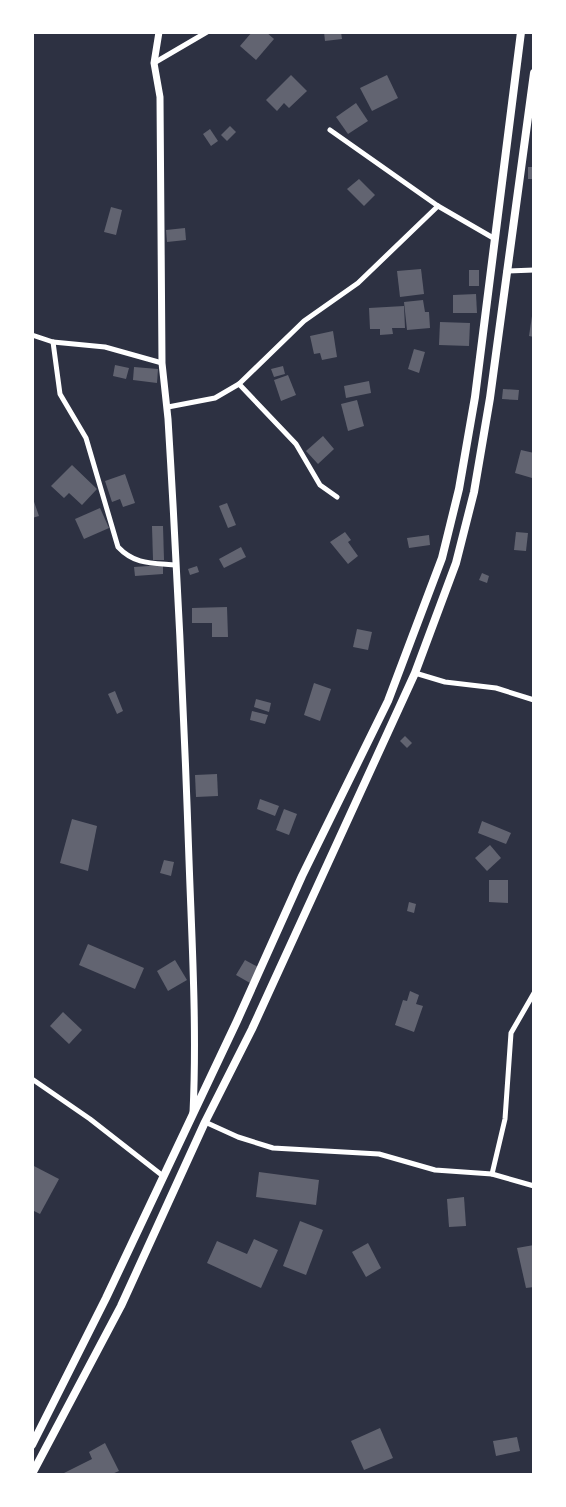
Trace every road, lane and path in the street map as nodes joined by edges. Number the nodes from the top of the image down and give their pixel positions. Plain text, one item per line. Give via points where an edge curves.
1 (159, 32) edge
2 (207, 32) edge
3 (521, 32) edge
4 (154, 63) junction
5 (534, 74) edge
6 (330, 130) dead end
7 (438, 206) junction
8 (496, 240) junction
9 (534, 270) edge
10 (506, 271) junction
11 (32, 335) edge
12 (53, 342) junction
13 (162, 363) junction
14 (238, 384) junction
15 (168, 407) junction
16 (337, 498) dead end
17 (176, 565) junction
18 (416, 673) junction
19 (534, 700) edge
20 (256, 978) junction
21 (272, 984) junction
22 (534, 993) edge
23 (32, 1079) edge
24 (193, 1115) junction
25 (205, 1122) junction
26 (492, 1174) junction
27 (164, 1176) junction
28 (534, 1186) edge
29 (32, 1445) edge
30 (32, 1474) edge

1 - 4 main road
2 - 4 street
3 - 8 main road
4 - 13 main road via 160,97
5 - 10 main road
6 - 7 street
7 - 8 street
7 - 14 street via 358,283 304,321
8 - 20 main road via 468,445 442,558 388,701
9 - 10 street
10 - 18 main road via 474,492 456,563
11 - 12 street
12 - 13 street via 106,347
12 - 17 street via 60,394 86,438 118,547 139,562
13 - 15 main road
14 - 15 street via 215,398
14 - 16 street via 296,444 320,485
15 - 17 main road
17 - 24 main road via 195,997
18 - 19 street via 445,682 496,688
18 - 21 main road
20 - 21 main road
20 - 24 main road
21 - 25 main road
22 - 26 street via 511,1033 505,1119
23 - 27 street
24 - 27 main road
25 - 26 street via 273,1148 379,1154 435,1170
25 - 30 main road via 122,1306
26 - 28 street
27 - 29 main road

